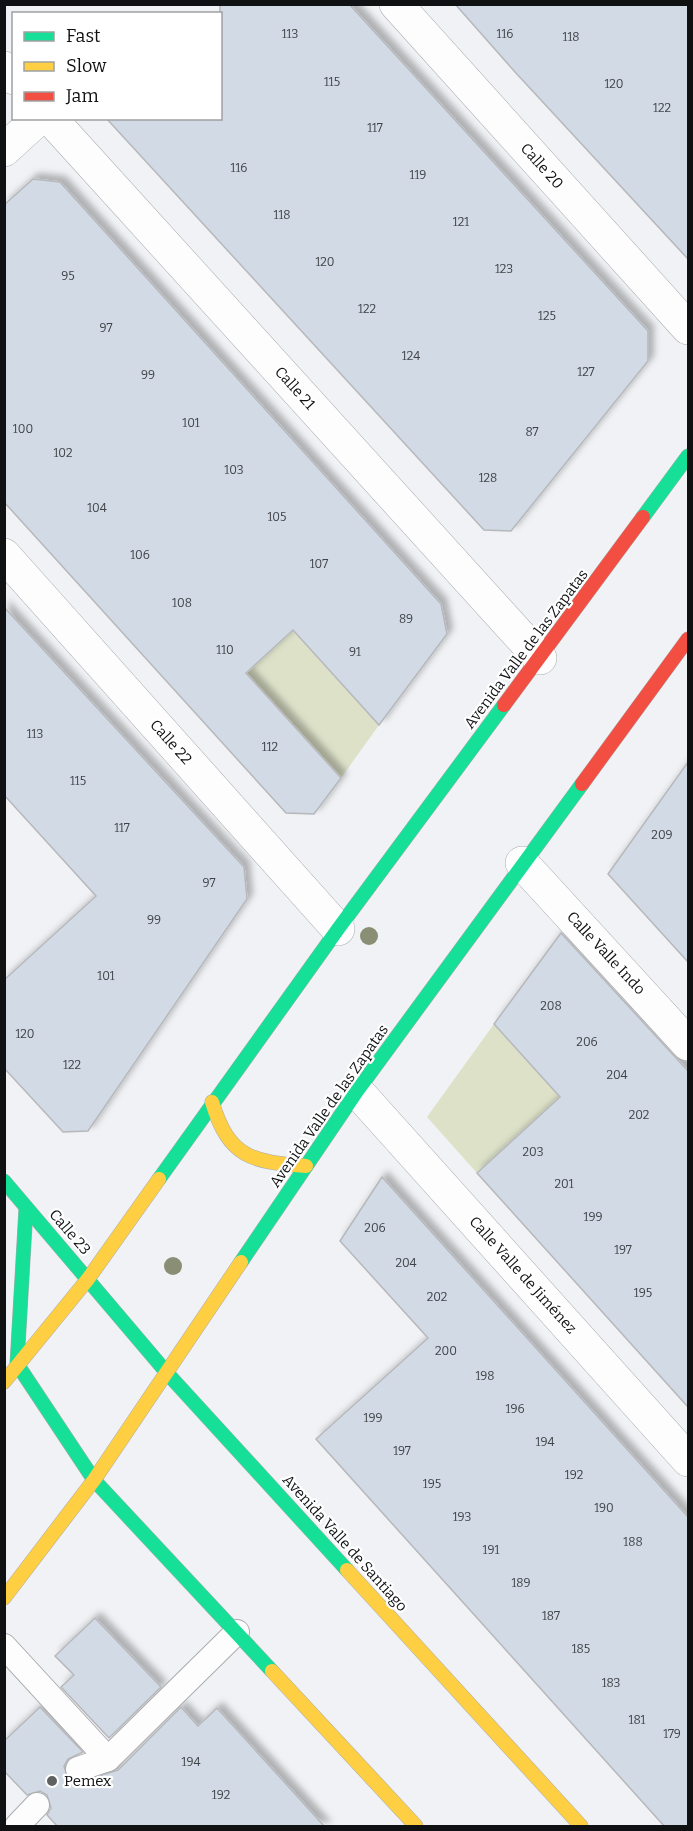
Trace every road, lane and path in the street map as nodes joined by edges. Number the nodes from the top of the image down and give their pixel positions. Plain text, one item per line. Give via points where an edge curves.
1 (396, 4) edge
2 (37, 120) edge
3 (52, 120) edge
4 (4, 150) edge
5 (688, 328) edge
6 (688, 456) edge
7 (4, 555) edge
8 (688, 639) edge
9 (540, 658) junction
10 (522, 863) junction
11 (338, 929) junction
12 (688, 1044) edge
13 (357, 1091) junction
14 (212, 1102) junction
15 (306, 1166) junction
16 (4, 1181) edge
17 (26, 1208) junction
18 (88, 1279) junction
19 (17, 1364) junction
20 (168, 1373) junction
21 (4, 1382) edge
22 (688, 1460) edge
23 (94, 1480) junction
24 (4, 1598) edge
25 (237, 1632) junction
26 (4, 1646) edge
27 (108, 1759) junction
28 (78, 1769) dead end
29 (37, 1804) dead end
30 (17, 1827) edge
31 (416, 1827) edge
32 (581, 1827) edge

1 - 5 street, Calle 20
2 - 4 street
3 - 9 street, Calle 21
6 - 9 main road, Avenida Valle de las Zapatas
7 - 11 street, Calle 22
8 - 10 main road, Avenida Valle de las Zapatas
9 - 11 main road, Avenida Valle de las Zapatas
10 - 12 street, Calle Valle Indo
10 - 13 main road, Avenida Valle de las Zapatas
11 - 14 main road, Avenida Valle de las Zapatas
13 - 15 main road, Avenida Valle de las Zapatas
13 - 22 street, Calle Valle de Jiménez
14 - 15 main road via 219,1128 234,1148 252,1160
14 - 18 main road, Avenida Valle de las Zapatas
15 - 20 main road, Avenida Valle de las Zapatas
16 - 17 main road, Calle 23
17 - 18 main road, Calle 23
17 - 19 main road, Calle 23
18 - 19 main road, Avenida Valle de las Zapatas
18 - 20 main road, Avenida Valle de Santiago
19 - 21 main road, Avenida Valle de las Zapatas
19 - 23 main road
20 - 23 main road, Avenida Valle de las Zapatas
20 - 32 main road, Avenida Valle de Santiago
23 - 24 main road, Avenida Valle de las Zapatas
23 - 25 main road
25 - 27 lane
25 - 31 main road
26 - 27 lane
27 - 28 lane
29 - 30 lane

